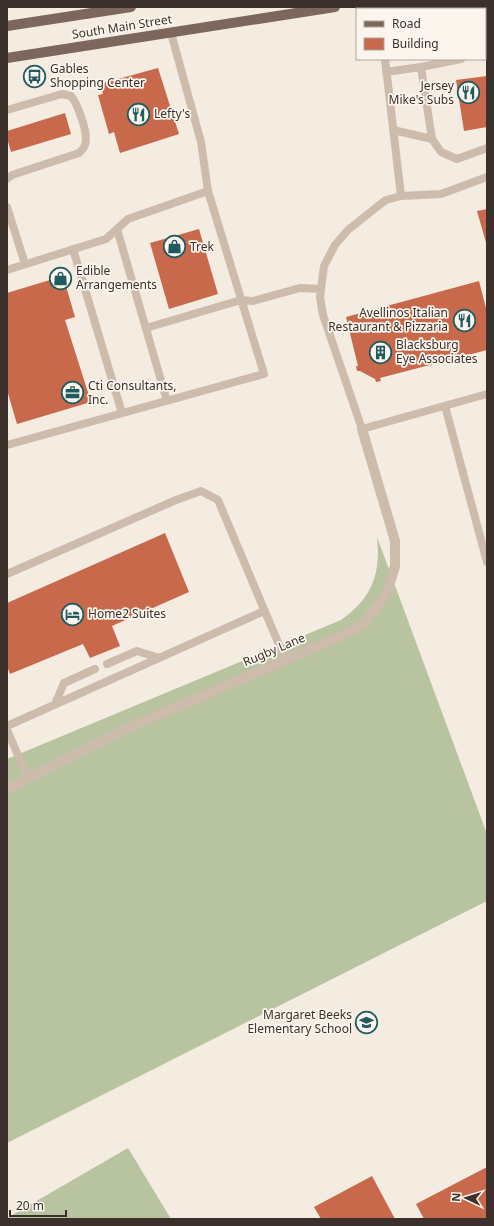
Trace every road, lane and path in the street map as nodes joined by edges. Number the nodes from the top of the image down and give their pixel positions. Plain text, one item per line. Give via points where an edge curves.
1 (132, 7) edge
2 (335, 7) edge
3 (7, 26) edge
4 (171, 33) junction
5 (7, 58) edge
6 (385, 60) edge
7 (456, 60) edge
8 (421, 67) junction
9 (386, 72) junction
10 (7, 110) edge
11 (393, 130) junction
12 (432, 139) junction
13 (487, 148) edge
14 (487, 177) edge
15 (7, 179) edge
16 (208, 191) junction
17 (401, 196) junction
18 (7, 207) edge
19 (117, 229) junction
20 (73, 249) junction
21 (24, 264) junction
22 (7, 270) edge
23 (321, 290) junction
24 (241, 300) junction
25 (146, 328) junction
26 (487, 394) edge
27 (167, 401) junction
28 (445, 406) junction
29 (122, 414) junction
30 (362, 429) junction
31 (7, 445) edge
32 (487, 562) edge
33 (7, 574) edge
34 (264, 610) junction
35 (159, 658) junction
36 (285, 659) junction
37 (107, 664) dead end
38 (95, 669) dead end
39 (55, 704) junction
40 (7, 726) edge
41 (7, 730) edge
42 (28, 778) junction
43 (7, 789) edge

1 - 3 main road, South Main Street
2 - 4 main road, South Main Street
4 - 5 main road, South Main Street
4 - 16 lane via 201,142
6 - 9 lane
7 - 8 lane
8 - 9 lane
8 - 12 lane
9 - 11 lane
10 - 15 lane via 62,94 71,96 76,102 86,135 85,145 79,153
11 - 12 lane
11 - 17 lane
12 - 13 lane via 441,152 458,159
14 - 17 lane via 441,194
16 - 19 lane via 128,219
16 - 24 lane
17 - 23 lane via 386,200 348,230 335,245 324,266
18 - 21 lane
19 - 20 lane via 106,239
19 - 25 lane
20 - 21 lane
20 - 29 lane
21 - 22 lane
23 - 24 lane via 300,288 252,300
23 - 30 lane via 323,315
24 - 25 lane
24 - 27 lane via 264,374
25 - 27 lane
26 - 28 lane
27 - 29 lane
28 - 30 lane
28 - 32 lane
29 - 31 lane
30 - 36 street, Rugby Lane via 395,541 395,566 387,593 365,622 348,633
33 - 34 lane via 201,491 218,500
34 - 35 lane
34 - 36 lane
35 - 37 lane via 137,651
35 - 39 lane
36 - 42 street, Rugby Lane via 126,729
38 - 39 lane via 64,683
39 - 40 lane
41 - 42 lane
42 - 43 street, Rugby Lane

